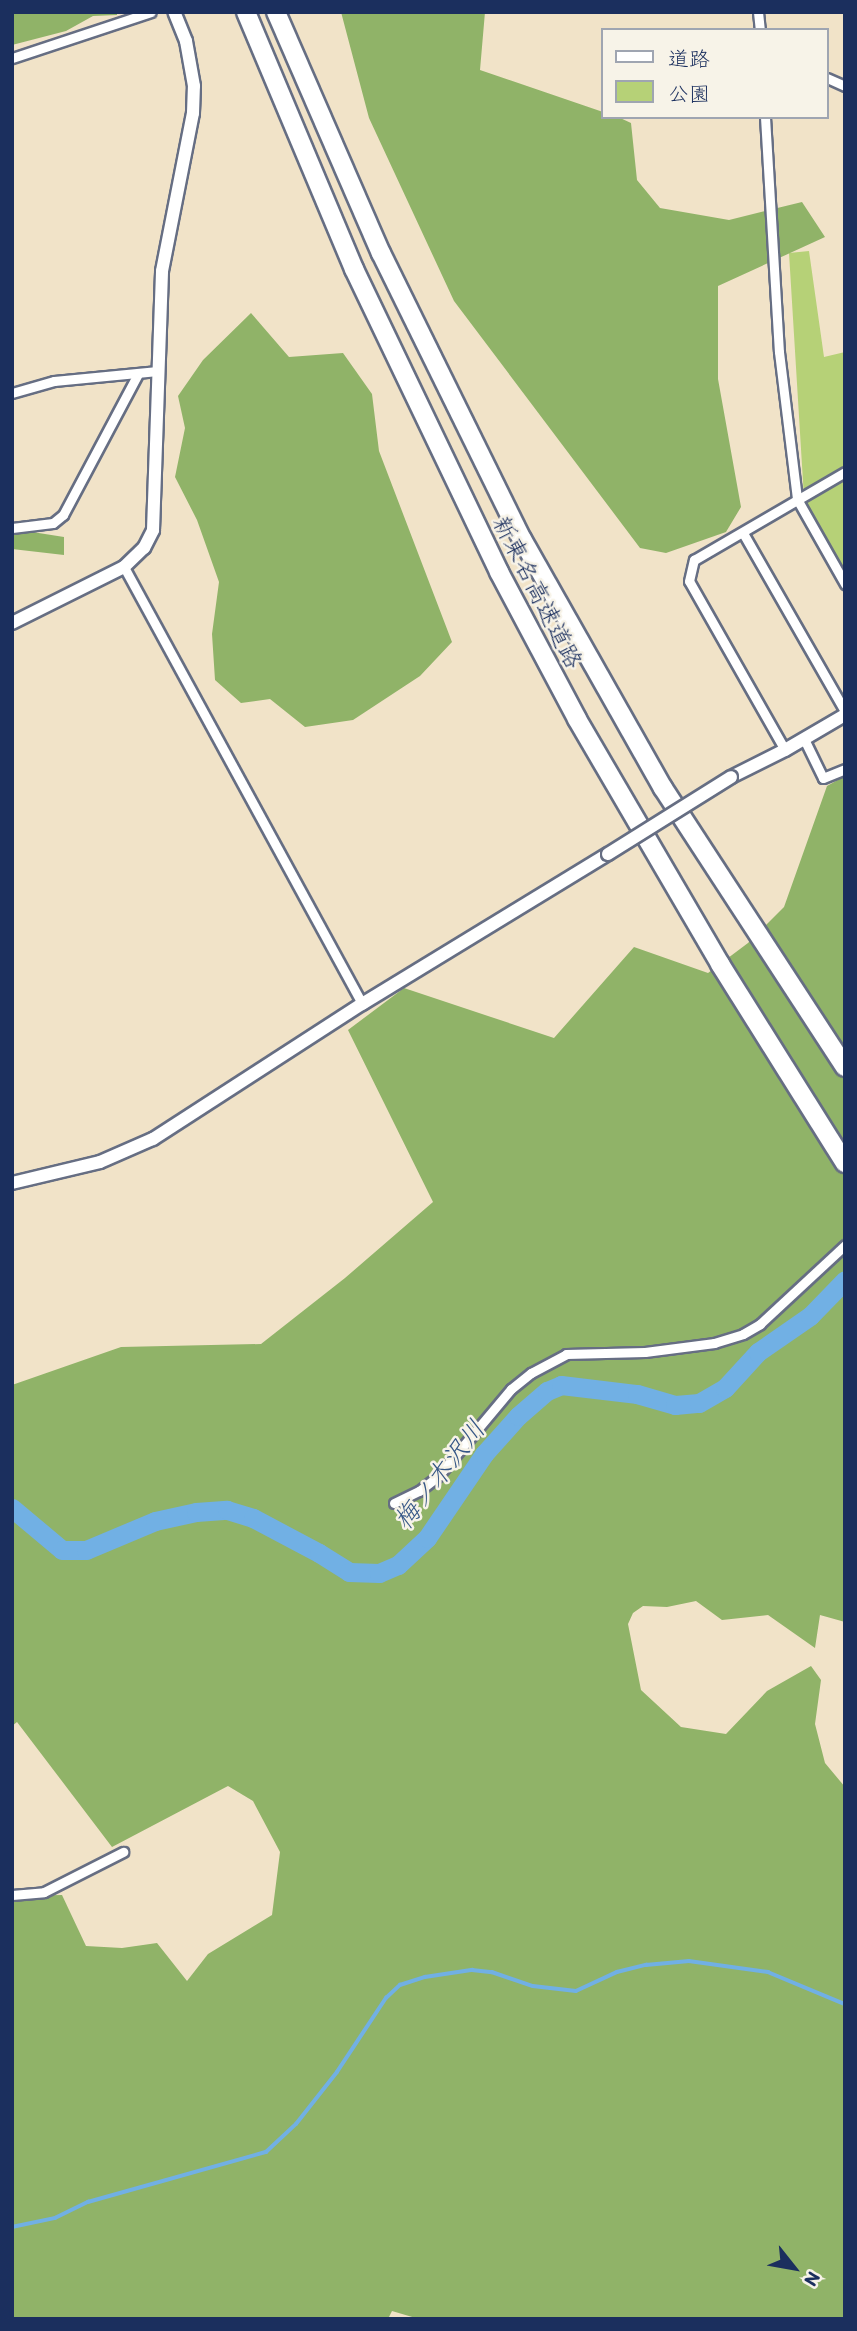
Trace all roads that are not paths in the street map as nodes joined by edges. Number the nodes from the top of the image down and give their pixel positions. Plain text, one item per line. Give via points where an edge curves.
1 (151, 12) edge
2 (174, 12) edge
3 (246, 12) edge
4 (276, 12) edge
5 (12, 58) edge
6 (829, 79) edge
7 (845, 86) edge
8 (765, 119) edge
9 (158, 370) junction
10 (138, 374) junction
11 (12, 393) edge
12 (845, 472) edge
13 (797, 499) junction
14 (12, 528) edge
15 (743, 533) junction
16 (124, 567) junction
17 (845, 584) edge
18 (12, 623) edge
19 (845, 713) edge
20 (804, 739) junction
21 (785, 750) junction
22 (845, 769) edge
23 (362, 1004) junction
24 (845, 1067) edge
25 (845, 1163) edge
26 (12, 1183) edge
27 (845, 1245) edge
28 (394, 1503) dead end
29 (123, 1852) dead end
30 (12, 1895) edge

1 - 5 street
2 - 9 street via 186,41 194,86 162,271
3 - 25 highway, 新東名高速道路 via 354,269 499,572 577,719 720,964
4 - 24 highway, 新東名高速道路 via 381,253 522,539 663,788
6 - 7 street
8 - 13 street via 779,352
9 - 10 street
9 - 16 street via 153,530 144,548
10 - 11 street via 54,381
10 - 14 street via 63,515 53,523
12 - 13 street
13 - 15 street
13 - 17 street
15 - 19 street
15 - 21 street via 694,560 689,581
16 - 18 street
16 - 23 street
19 - 20 street
20 - 21 street
20 - 22 street via 823,778
21 - 23 street, bridge via 731,777
23 - 26 street via 153,1139 100,1162
27 - 28 street via 743,1335 645,1352 566,1354 531,1373 500,1401 438,1476
29 - 30 street via 44,1892

